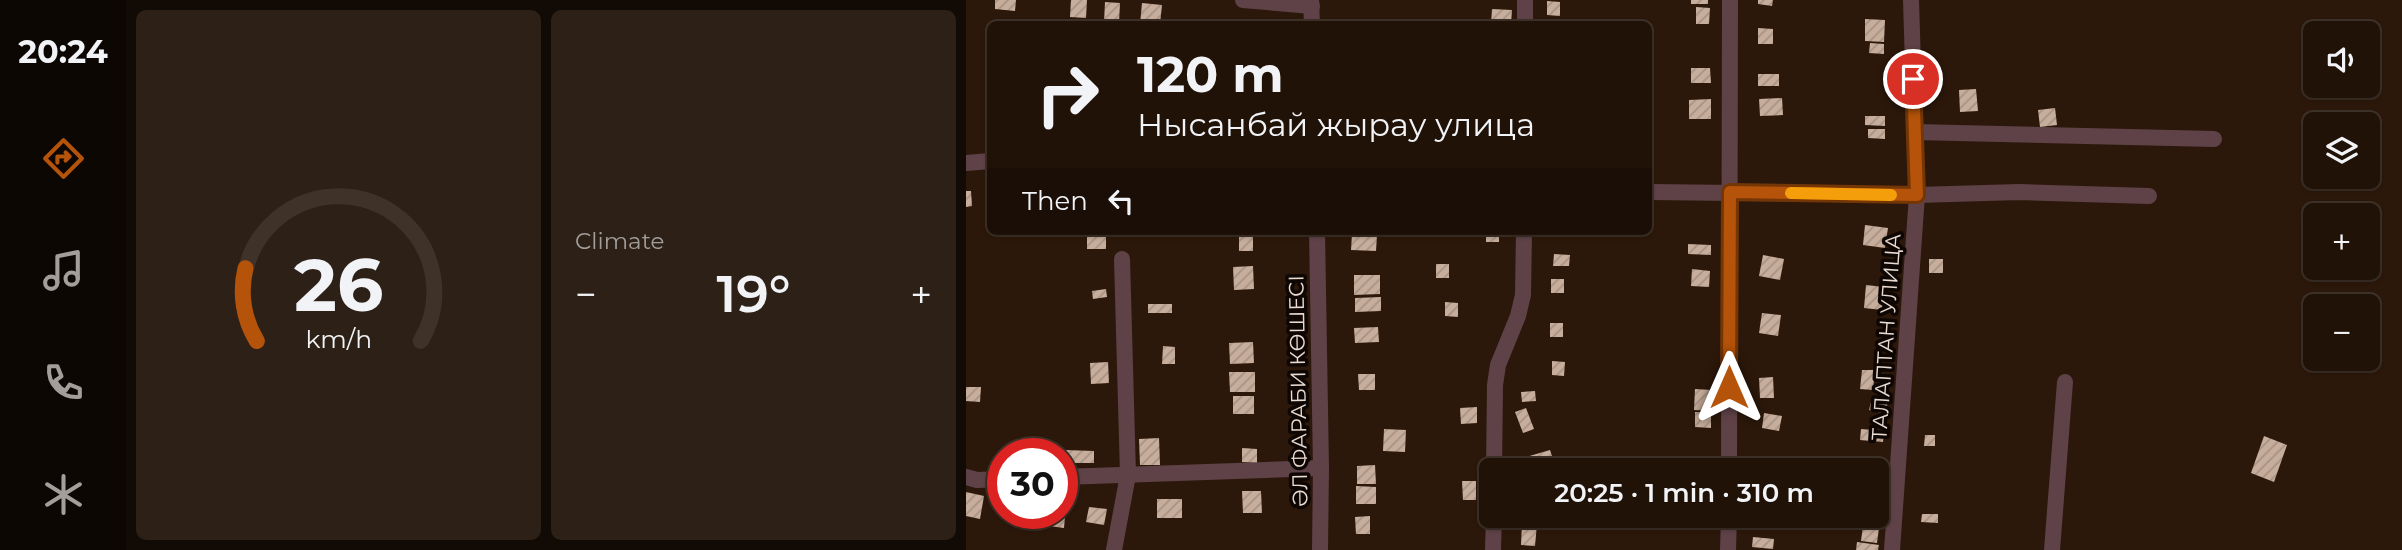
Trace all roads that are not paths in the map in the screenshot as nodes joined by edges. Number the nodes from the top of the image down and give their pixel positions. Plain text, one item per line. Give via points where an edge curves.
1 (1243, 0) edge
2 (1525, 0) edge
3 (1730, 0) edge
4 (1911, 0) edge
5 (1312, 3) edge
6 (1312, 21) edge
7 (1525, 21) edge
8 (1915, 132) junction
9 (2214, 139) dead end
10 (987, 161) edge
11 (966, 163) edge
12 (1652, 192) edge
13 (1730, 192) junction
14 (1917, 195) junction
15 (2149, 196) dead end
16 (1317, 235) edge
17 (1524, 235) edge
18 (1122, 259) dead end
19 (2065, 382) dead end
20 (1494, 458) edge
21 (1729, 458) edge
22 (1321, 468) junction
23 (1128, 475) junction
24 (966, 477) edge
25 (1078, 477) edge
26 (987, 480) edge
27 (1494, 528) edge
28 (1728, 528) edge
29 (1114, 550) edge
30 (1320, 550) edge
31 (1493, 550) edge
32 (1728, 550) edge
33 (1892, 550) edge
34 (2052, 550) edge

1 - 5 street
2 - 7 street
3 - 13 street
4 - 8 street, ТАЛАПТАН УЛИЦА
5 - 6 street
8 - 9 street
8 - 14 street, ТАЛАПТАН УЛИЦА
10 - 11 street
12 - 13 street
13 - 14 street
13 - 21 street
14 - 15 street
14 - 33 street, ТАЛАПТАН УЛИЦА
16 - 22 street, ӘЛ ФАРАБИ КӨШЕСІ
17 - 20 street via 1518,316 1495,385
18 - 23 street
19 - 34 street
22 - 23 street
22 - 30 street, ӘЛ ФАРАБИ КӨШЕСІ
23 - 25 street
23 - 29 street
24 - 26 street
27 - 31 street
28 - 32 street

